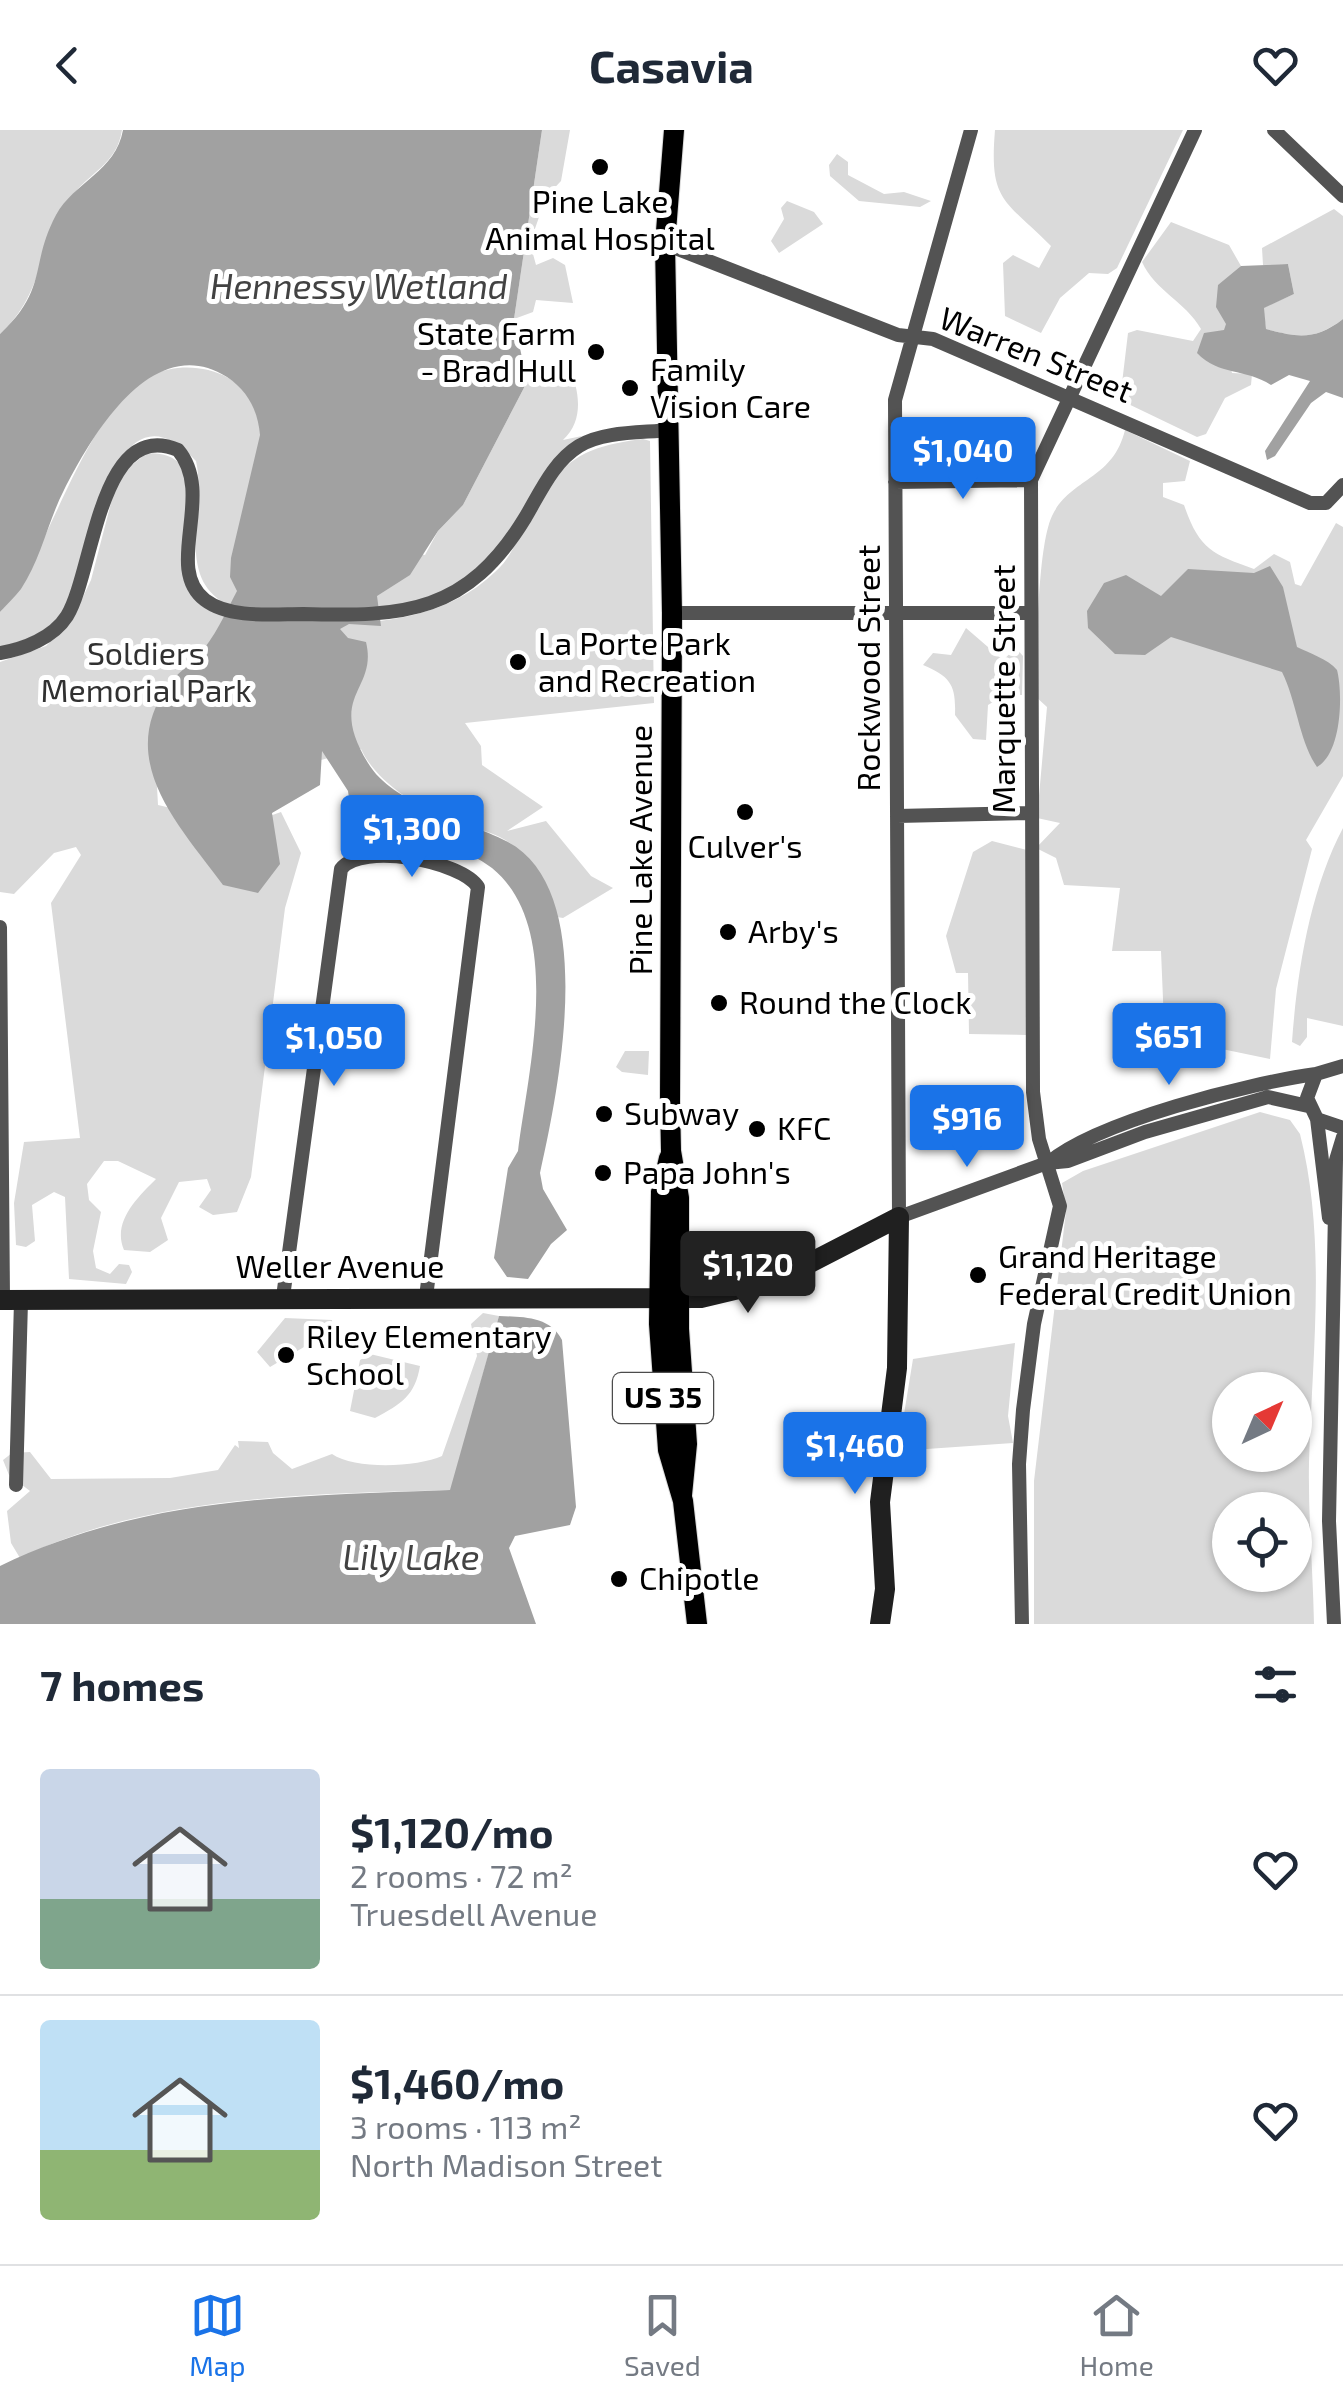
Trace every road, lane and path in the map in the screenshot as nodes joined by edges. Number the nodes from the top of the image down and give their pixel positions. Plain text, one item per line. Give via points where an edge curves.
1 (674, 130) edge
2 (971, 130) edge
3 (1194, 130) edge
4 (1274, 130) edge
5 (1343, 196) edge
6 (665, 244) junction
7 (914, 336) junction
8 (1068, 395) junction
9 (669, 430) junction
10 (1031, 480) junction
11 (895, 482) junction
12 (1343, 485) edge
13 (672, 612) junction
14 (896, 612) junction
15 (1030, 613) junction
16 (0, 654) edge
17 (1032, 813) junction
18 (897, 816) junction
19 (0, 926) edge
20 (1343, 1066) edge
21 (1316, 1074) junction
22 (1312, 1113) junction
23 (1343, 1128) edge
24 (1343, 1136) edge
25 (1047, 1163) junction
26 (899, 1217) junction
27 (1335, 1243) junction
28 (283, 1297) junction
29 (426, 1297) junction
30 (670, 1299) junction
31 (8, 1300) edge
32 (16, 1485) dead end
33 (697, 1624) edge
34 (880, 1624) edge
35 (1022, 1624) edge
36 (1334, 1624) edge

1 - 6 main road, Pine Lake Avenue / US 35
2 - 7 street, Rockwood Street
3 - 8 street, Marquette Street
4 - 5 street
6 - 7 street, Warren Street
6 - 9 main road, Pine Lake Avenue / US 35
7 - 8 street, Warren Street
7 - 11 street, Rockwood Street via 895,400
8 - 10 street, Marquette Street
8 - 12 street, Warren Street via 1310,503 1326,503
9 - 13 main road, Pine Lake Avenue / US 35
9 - 16 street via 583,443 556,466 500,554 469,585 414,612 382,614 228,610 204,600 188,570 196,490 188,461 178,450 152,444 116,471 66,618 39,641
10 - 11 street
10 - 15 street, Marquette Street
11 - 14 street, Rockwood Street
13 - 14 street
13 - 30 main road, Pine Lake Avenue / US 35 via 671,1151 679,1198
14 - 15 street
14 - 18 street, Rockwood Street
15 - 17 street, Marquette Street
17 - 18 street
17 - 25 street, Marquette Street via 1033,1092
18 - 26 street, Rockwood Street
19 - 31 street
20 - 21 street
21 - 22 street via 1308,1089
21 - 25 street via 1170,1111 1064,1150
22 - 23 street via 1331,1128
22 - 25 street via 1268,1098
22 - 27 street
24 - 27 street via 1336,1160
25 - 26 street
25 - 35 street, Marquette Street via 1060,1206 1034,1324 1018,1464
26 - 30 street, Weller Avenue via 747,1291
26 - 34 street via 897,1368 880,1495
27 - 36 street via 1328,1522
28 - 29 street, Weller Avenue
28 - 29 street via 341,869 354,858 412,858 476,882
28 - 31 street, Weller Avenue
29 - 30 street, Weller Avenue
30 - 33 main road, Pine Lake Avenue / US 35
31 - 32 street

